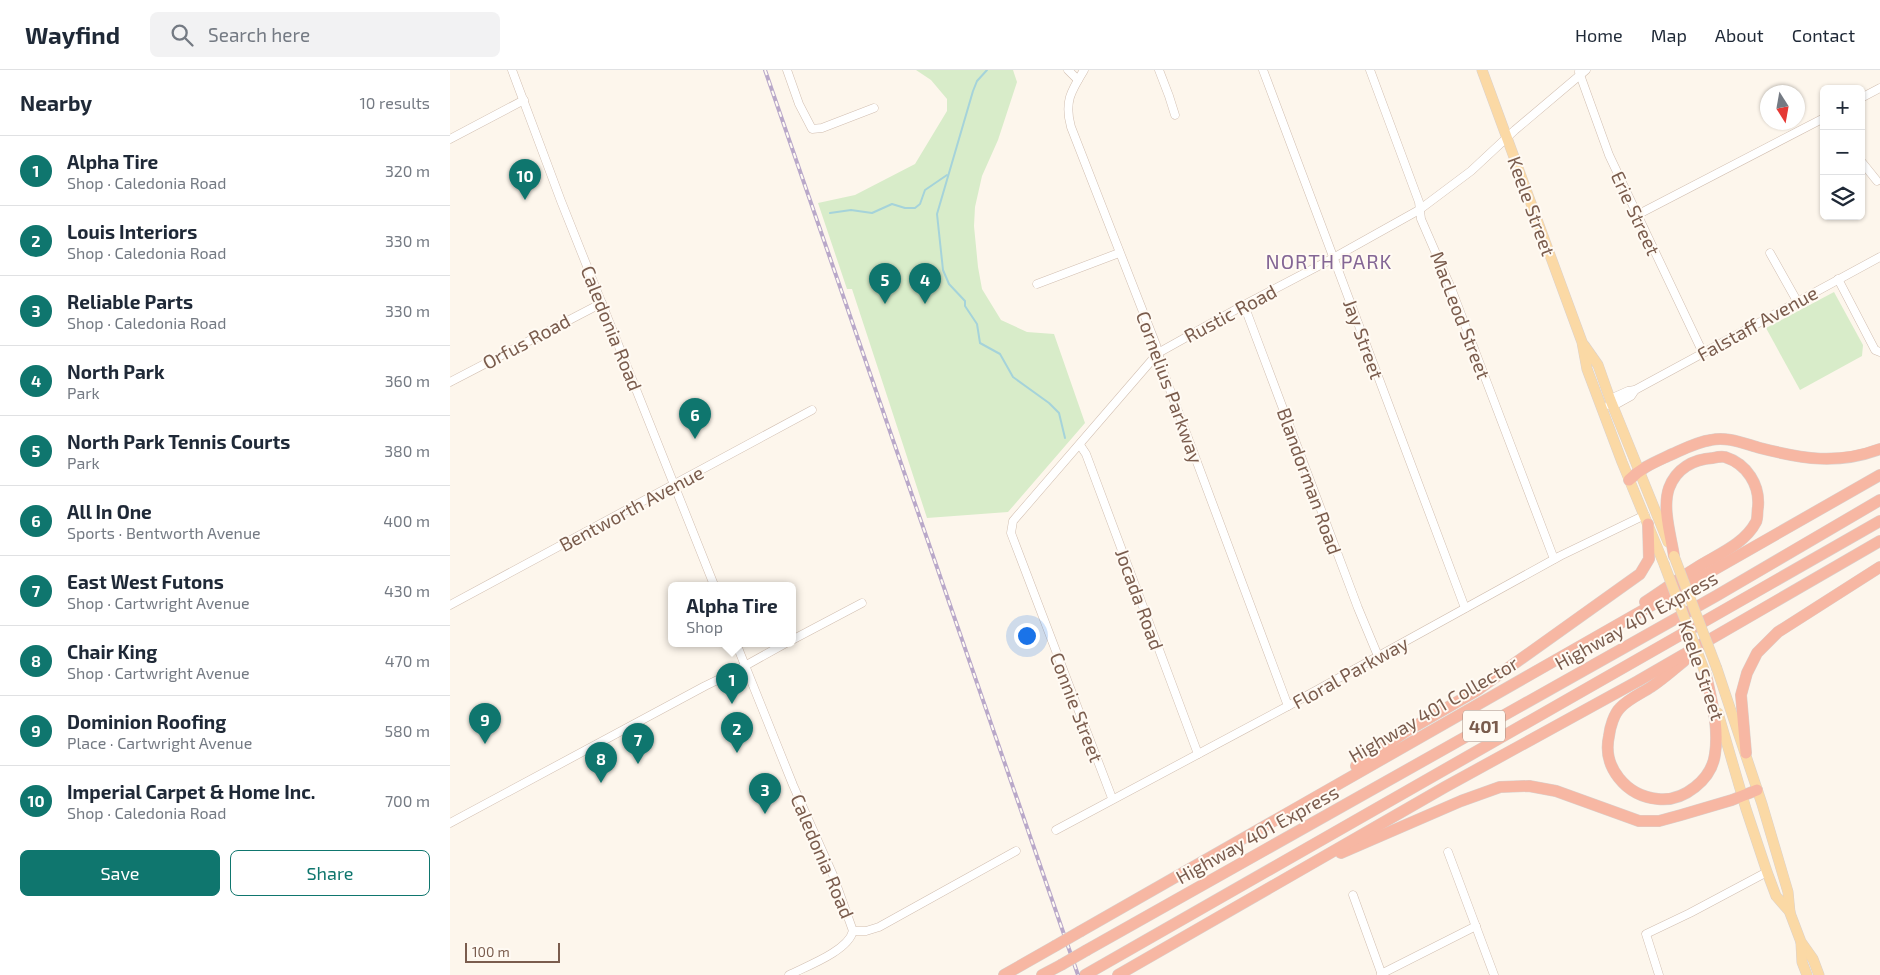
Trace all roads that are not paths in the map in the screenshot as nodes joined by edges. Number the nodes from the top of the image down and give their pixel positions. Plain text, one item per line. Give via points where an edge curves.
1 (512, 70) edge
2 (787, 70) edge
3 (1068, 70) edge
4 (1084, 70) edge
5 (1159, 70) edge
6 (1263, 70) edge
7 (1370, 70) edge
8 (1482, 70) edge
9 (1582, 72) edge
10 (1078, 80) junction
11 (1880, 88) edge
12 (1865, 96) edge
13 (524, 100) junction
14 (874, 108) dead end
15 (1175, 115) dead end
16 (1820, 120) edge
17 (1507, 137) junction
18 (450, 139) edge
19 (1865, 166) edge
20 (1877, 181) dead end
21 (1419, 210) junction
22 (1636, 215) junction
23 (1120, 253) junction
24 (1770, 253) dead end
25 (1880, 257) edge
26 (1334, 258) junction
27 (1838, 279) junction
28 (1037, 284) dead end
29 (1797, 301) junction
30 (602, 302) junction
31 (1244, 304) junction
32 (1582, 342) junction
33 (1880, 352) edge
34 (1158, 353) junction
35 (1702, 353) junction
36 (450, 382) edge
37 (1597, 396) junction
38 (1611, 403) junction
39 (812, 410) dead end
40 (1080, 445) junction
41 (1880, 449) edge
42 (1639, 470) junction
43 (1880, 475) edge
44 (1629, 480) junction
45 (674, 485) junction
46 (1880, 500) edge
47 (1647, 520) junction
48 (1880, 521) edge
49 (1010, 530) joint
50 (1880, 542) edge
51 (1674, 556) junction
52 (1554, 559) junction
53 (1880, 566) edge
54 (713, 582) edge
55 (862, 603) dead end
56 (450, 605) edge
57 (1465, 608) junction
58 (796, 638) edge
59 (1713, 638) junction
60 (738, 647) edge
61 (779, 647) edge
62 (1577, 648) junction
63 (1378, 656) junction
64 (745, 666) junction
65 (1706, 676) junction
66 (1288, 706) junction
67 (1746, 753) junction
68 (1198, 754) junction
69 (1757, 790) junction
70 (1742, 796) junction
71 (1112, 798) junction
72 (1294, 808) junction
73 (450, 823) edge
74 (1056, 830) dead end
75 (1016, 851) dead end
76 (1448, 852) dead end
77 (1326, 854) junction
78 (1767, 872) junction
79 (1353, 895) dead end
80 (1790, 913) junction
81 (1476, 926) junction
82 (853, 931) junction
83 (1801, 942) junction
84 (1089, 973) edge
85 (789, 975) edge
86 (1004, 975) edge
87 (1042, 975) edge
88 (1118, 975) edge
89 (1381, 975) edge
90 (1494, 975) edge
91 (1659, 975) edge
92 (1806, 975) edge
93 (1819, 975) edge

1 - 13 street, Caledonia Road
2 - 14 street via 812,129
3 - 10 street
4 - 10 street, Cornelius Parkway
5 - 15 street
6 - 26 street, Jay Street
7 - 21 street, MacLeod Street via 1419,202
8 - 17 main road, Keele Street
9 - 17 street, Rustic Road
9 - 22 street, Erie Street via 1609,156
10 - 23 street, Cornelius Parkway via 1071,93 1068,115
11 - 12 street
13 - 18 street
13 - 30 street, Caledonia Road
16 - 22 street
17 - 21 street, Rustic Road via 1471,171
17 - 32 main road, Keele Street
19 - 20 street
21 - 26 street, Rustic Road
21 - 52 street, MacLeod Street
22 - 35 street, Erie Street
23 - 28 street
23 - 34 street, Cornelius Parkway
24 - 29 street
25 - 27 street, Falstaff Avenue
26 - 31 street, Rustic Road
26 - 57 street, Jay Street
27 - 29 street, Falstaff Avenue
27 - 33 street via 1875,350
29 - 35 street, Falstaff Avenue
30 - 36 street, Orfus Road
30 - 45 street, Caledonia Road
31 - 34 street, Rustic Road
31 - 63 street, Blandorman Road
32 - 37 main road, Keele Street via 1587,370
32 - 38 main road, Keele Street via 1598,365
34 - 40 street, Rustic Road
34 - 66 street, Cornelius Parkway
35 - 38 street, Falstaff Avenue via 1635,390 1631,396
37 - 38 street
37 - 44 main road, Keele Street
38 - 42 main road, Keele Street
39 - 45 street, Bentworth Avenue
40 - 49 street, Rustic Road via 1019,513
40 - 68 street, Jocada Road
41 - 42 highway via 1831,460 1793,456 1726,439 1712,439
42 - 44 highway
42 - 51 main road, Keele Street
43 - 62 highway, Highway 401 Collector / 401
44 - 47 main road, Keele Street
45 - 54 street, Caledonia Road
45 - 56 street, Bentworth Avenue
46 - 87 highway, Highway 401 Express / 401, bridge via 1716,596
47 - 52 street, Floral Parkway via 1590,540
47 - 65 main road, Keele Street, bridge
47 - 72 highway via 1649,560 1640,574 1476,691 1405,732
48 - 84 highway, Highway 401 Express / 401
49 - 71 street, Connie Street
50 - 59 highway, 401
51 - 62 highway via 1667,512 1669,489 1678,472 1690,463 1708,458 1724,457 1741,466 1755,481 1758,500 1756,521 1745,535 1735,546 1696,568
51 - 67 main road, Keele Street, bridge
52 - 57 street, Floral Parkway
53 - 67 highway via 1778,632 1757,654 1741,695
55 - 58 street
57 - 63 street, Floral Parkway
59 - 65 highway via 1656,684 1619,708 1606,745 1609,762 1628,788 1658,799 1670,799 1699,784 1709,772 1715,756 1717,727
59 - 77 highway, 401
60 - 64 street, Caledonia Road
61 - 64 street
62 - 72 highway, Highway 401 Collector / 401
63 - 66 street, Floral Parkway
64 - 73 street
64 - 82 street, Caledonia Road via 833,875
65 - 70 main road, Keele Street
66 - 68 street, Floral Parkway
67 - 69 main road, Keele Street
68 - 71 street, Floral Parkway
69 - 70 highway
69 - 80 main road, Keele Street via 1788,892
70 - 77 highway via 1681,816 1639,821 1556,791 1529,786 1500,787 1342,853
70 - 78 main road, Keele Street
71 - 74 street, Floral Parkway
72 - 86 highway, Highway 401 Collector / 401, bridge
75 - 82 street via 879,927
76 - 81 street
77 - 88 highway, 401
78 - 80 main road, Keele Street via 1776,896
78 - 91 street via 1646,934
79 - 89 street
80 - 83 main road, Keele Street
81 - 89 street
81 - 90 street
82 - 85 street via 842,947
83 - 92 main road, Keele Street
83 - 93 main road, Keele Street

